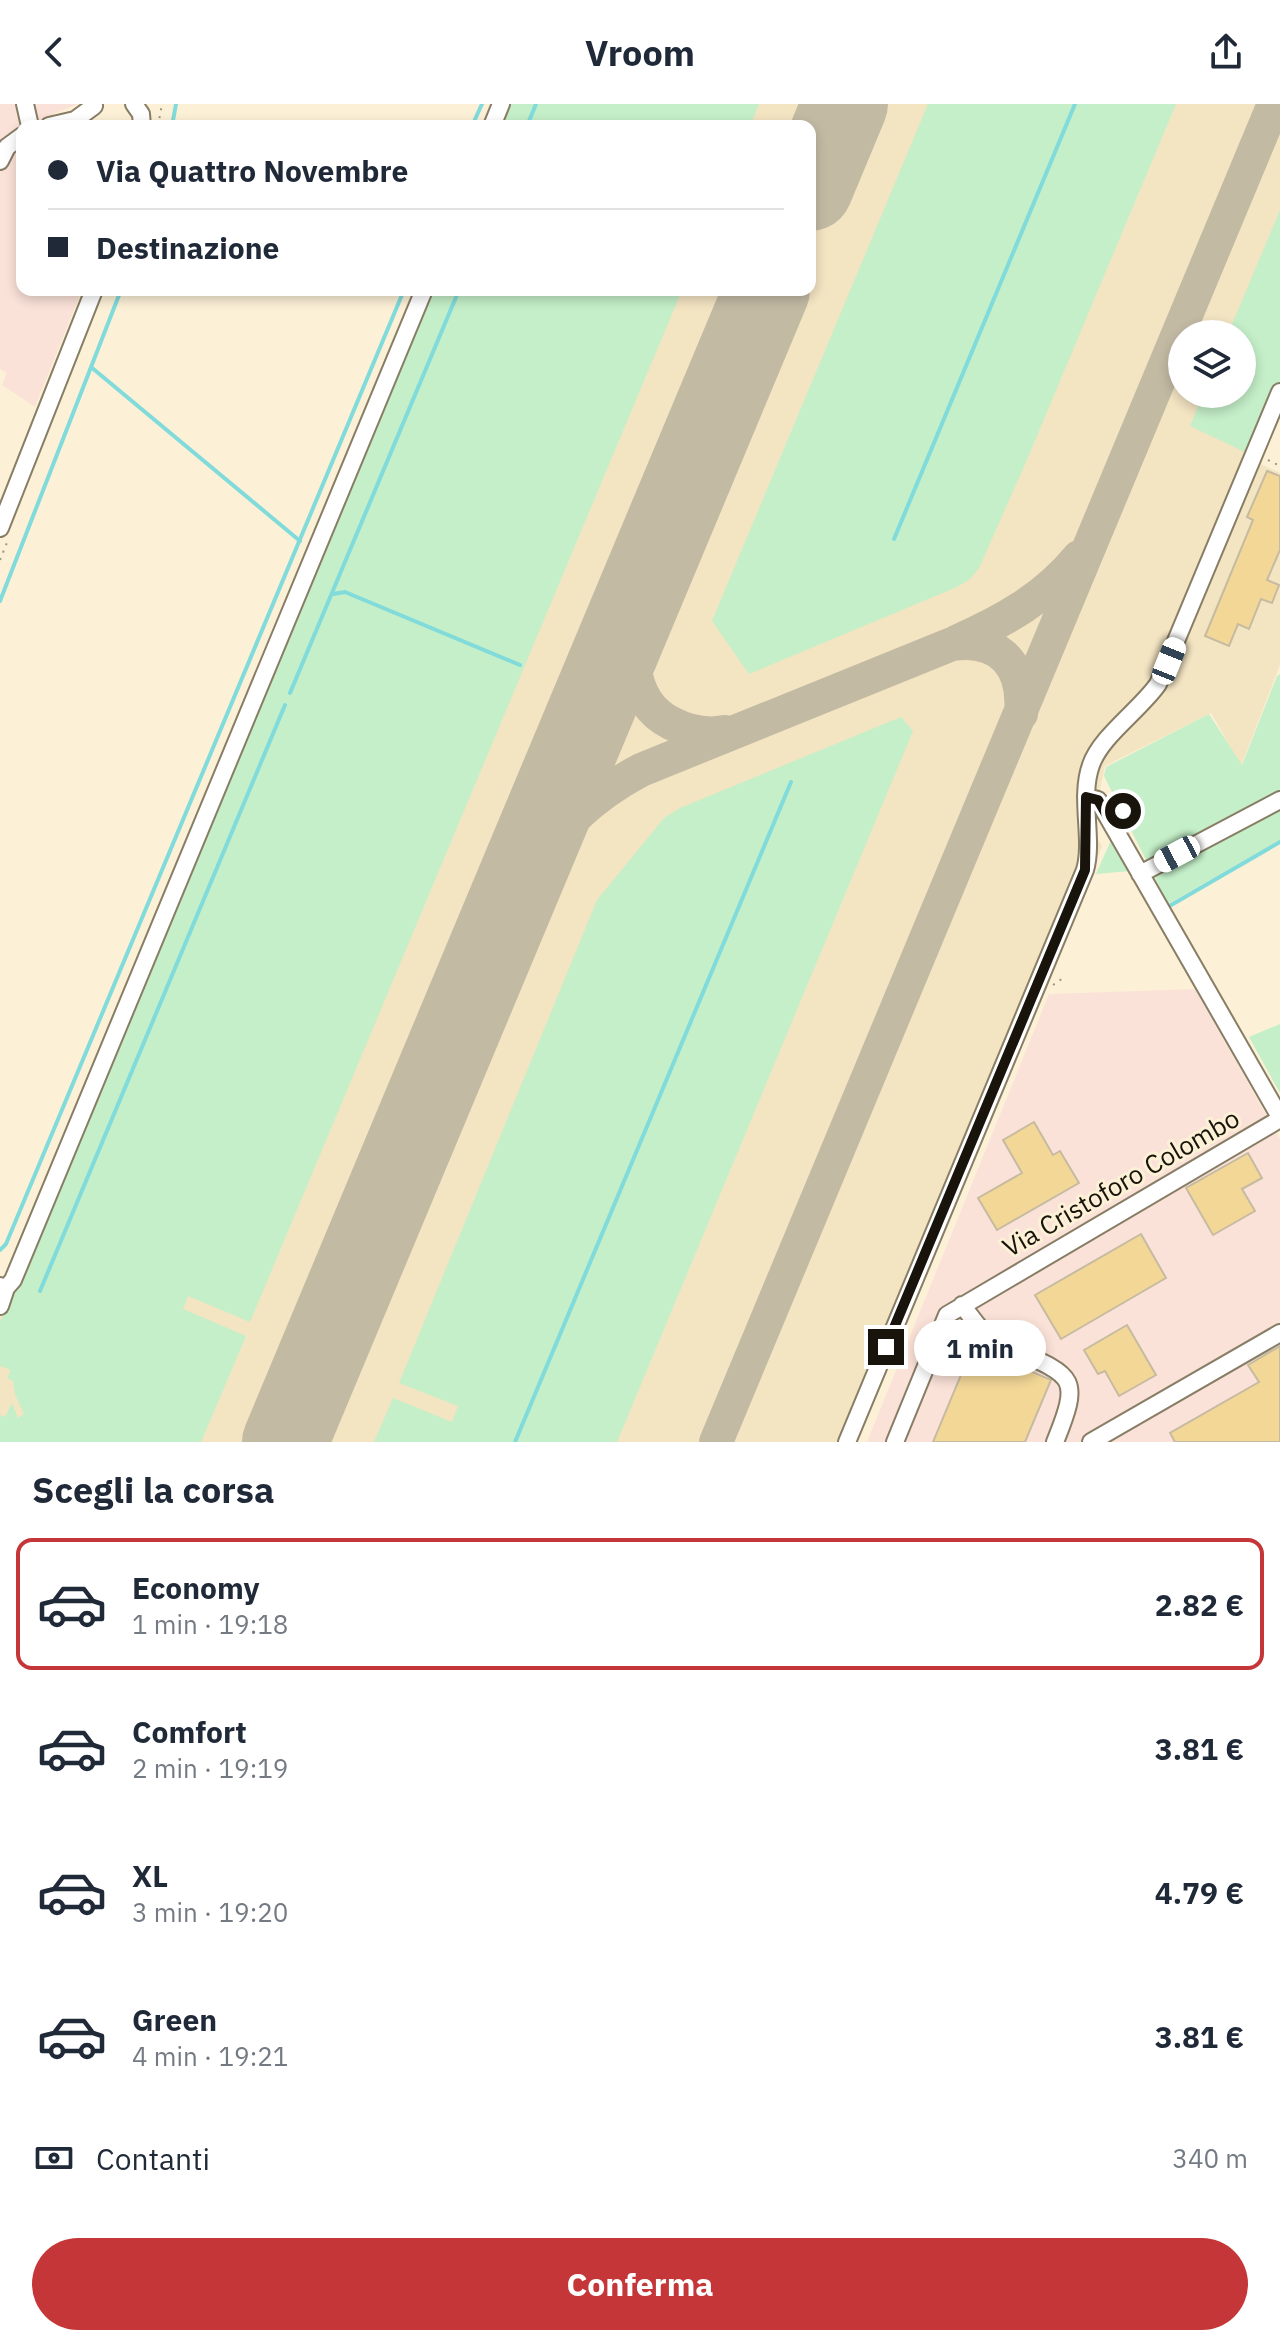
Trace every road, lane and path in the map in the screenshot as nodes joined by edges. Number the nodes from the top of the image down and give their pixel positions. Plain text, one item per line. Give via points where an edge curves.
1 (134, 104) edge
2 (162, 104) edge
3 (95, 105) edge
4 (146, 119) edge
5 (74, 120) edge
6 (16, 140) edge
7 (0, 161) edge
8 (92, 296) edge
9 (422, 296) edge
10 (1280, 392) edge
11 (0, 528) edge
12 (1092, 799) junction
13 (1280, 800) edge
14 (1140, 874) junction
15 (1280, 1118) edge
16 (3, 1287) edge
17 (962, 1305) junction
18 (0, 1306) edge
19 (1280, 1333) edge
20 (847, 1442) edge
21 (895, 1442) edge
22 (1055, 1442) edge
23 (1091, 1442) edge

1 - 4 street
2 - 4 path
3 - 5 street
6 - 7 street
8 - 11 street
9 - 16 street via 25,1251
10 - 12 street via 1158,684 1091,762 1087,779
12 - 14 street via 1116,815
12 - 20 street via 1085,870
13 - 14 street
14 - 15 street
15 - 17 street, Via Cristoforo Colombo
16 - 18 street
17 - 21 street via 947,1315
17 - 22 street via 991,1340 1052,1366 1066,1381 1069,1407
19 - 23 street

